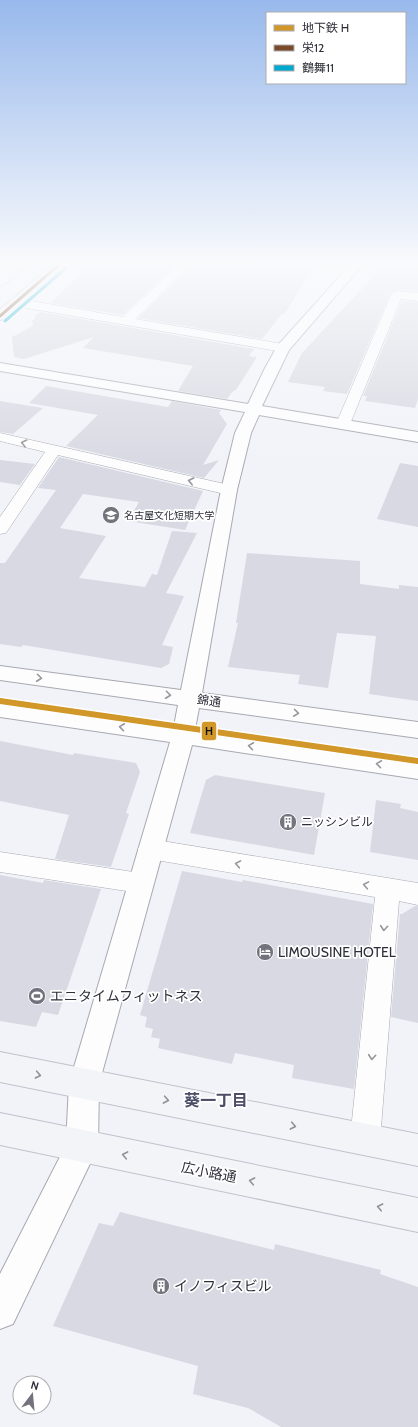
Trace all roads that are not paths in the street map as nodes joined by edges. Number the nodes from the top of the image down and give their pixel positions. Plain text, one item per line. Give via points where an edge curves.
1 (180, 330) edge
2 (299, 330) edge
3 (383, 330) edge
4 (283, 348) junction
5 (0, 367) edge
6 (255, 408) junction
7 (343, 424) junction
8 (418, 436) edge
9 (0, 437) edge
10 (54, 450) junction
11 (229, 490) junction
12 (0, 529) edge
13 (0, 673) edge
14 (191, 698) junction
15 (0, 709) edge
16 (418, 730) edge
17 (183, 736) junction
18 (418, 770) edge
19 (150, 849) junction
20 (0, 862) edge
21 (140, 883) junction
22 (388, 889) junction
23 (418, 894) edge
24 (0, 1067) edge
25 (84, 1084) junction
26 (0, 1129) edge
27 (365, 1140) junction
28 (82, 1147) junction
29 (418, 1150) edge
30 (418, 1215) edge
31 (0, 1311) edge

1 - 4 street
2 - 4 street
3 - 7 street
4 - 6 street
5 - 6 street
6 - 7 street
6 - 11 street via 243,433
7 - 8 street
10 -> 9 street
11 -> 10 street
10 - 12 street
11 - 14 street
13 -> 14 street, 錦通
14 -> 16 street, 錦通
14 - 17 street
17 -> 15 street
18 -> 17 street
17 - 19 street
19 - 21 street
22 -> 19 street
20 - 21 street
21 - 25 street
22 - 23 street
22 -> 27 street
24 -> 25 main road
25 -> 27 main road
25 - 28 street
26 - 28 main road, 広小路通
27 - 29 main road
30 -> 28 main road, 広小路通
28 - 31 street

